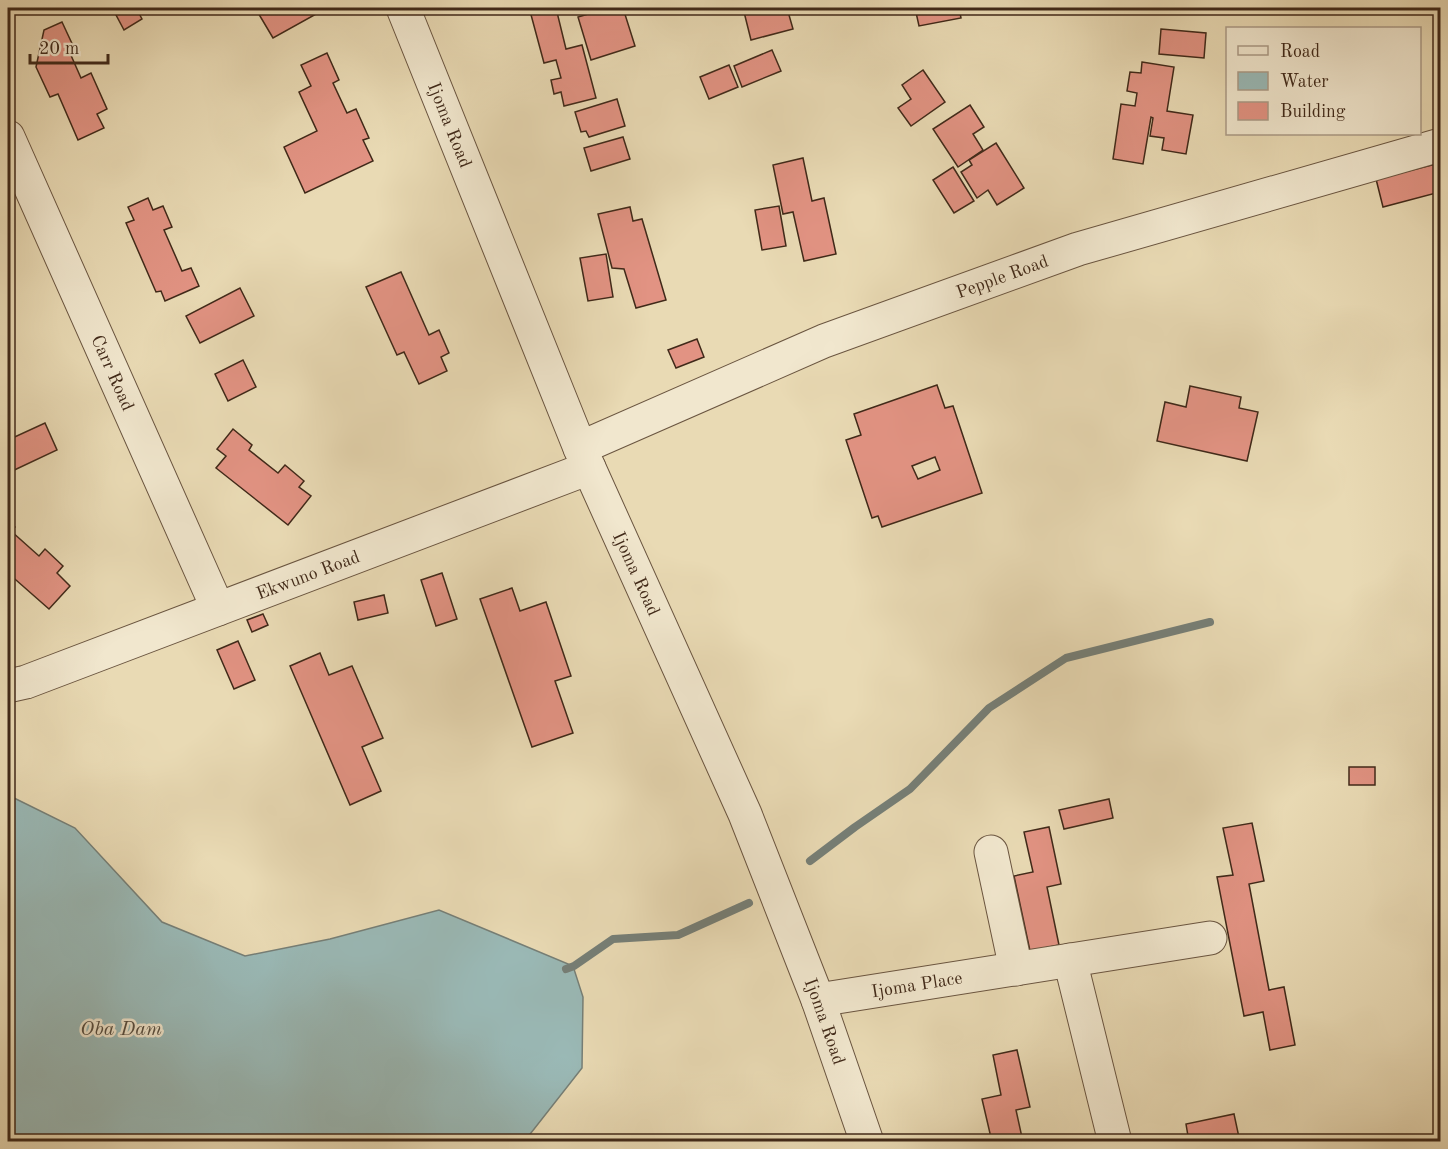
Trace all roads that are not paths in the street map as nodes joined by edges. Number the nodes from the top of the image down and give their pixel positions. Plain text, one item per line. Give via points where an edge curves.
1 (403, 8) edge
2 (8, 137) edge
3 (1440, 145) edge
4 (584, 458) junction
5 (218, 609) junction
6 (17, 684) edge
7 (990, 852) dead end
8 (1210, 938) dead end
9 (1070, 960) junction
10 (1016, 969) junction
11 (818, 1000) junction
12 (867, 1142) edge
13 (1115, 1142) edge

1 - 4 street, Ijoma Road
2 - 5 street, Carr Road
3 - 4 street, Pepple Road via 1078,249 824,341
4 - 5 street, Ekwuno Road
4 - 11 street, Ijoma Road via 745,814
5 - 6 street, Ekwuno Road
7 - 10 street
8 - 9 street, Ijoma Place
9 - 10 street, Ijoma Place
9 - 13 street
10 - 11 street, Ijoma Place
11 - 12 street, Ijoma Road

